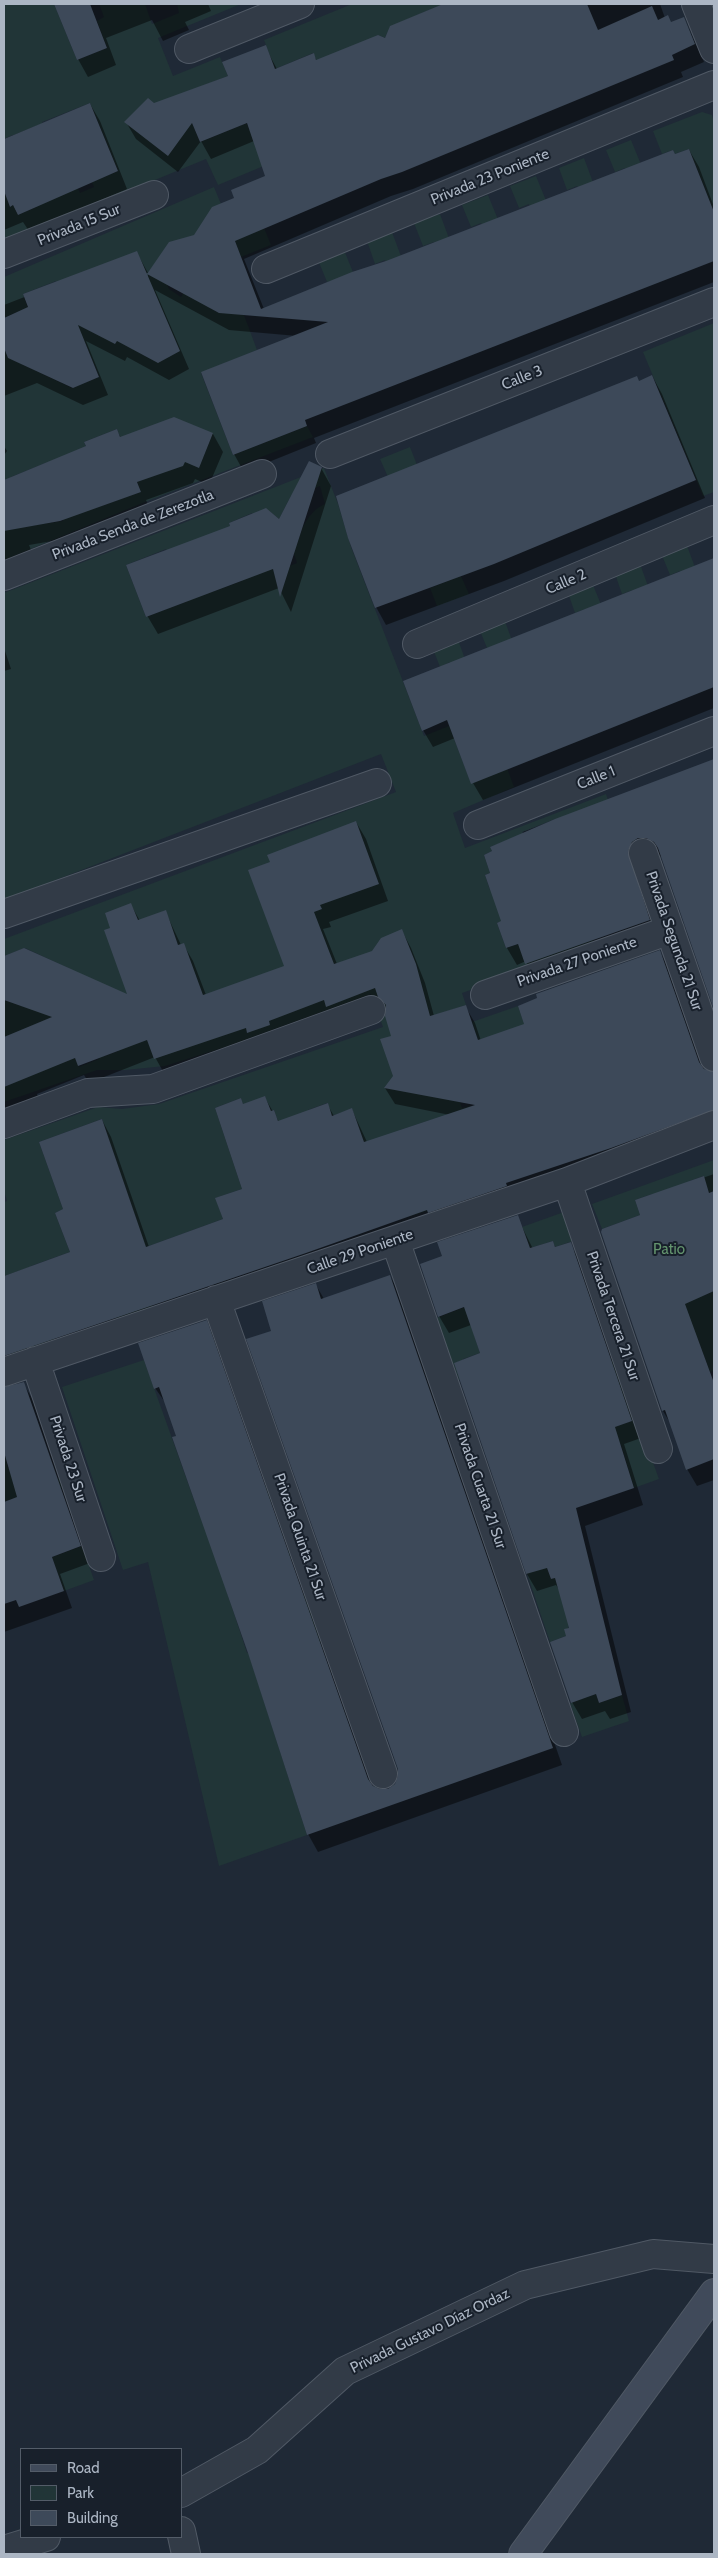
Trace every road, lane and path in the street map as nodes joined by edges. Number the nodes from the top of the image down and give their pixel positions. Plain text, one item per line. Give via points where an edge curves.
1 (300, 4) edge
2 (696, 4) edge
3 (189, 49) dead end
4 (714, 49) edge
5 (714, 85) edge
6 (154, 195) dead end
7 (4, 254) edge
8 (266, 269) dead end
9 (714, 302) edge
10 (330, 454) dead end
11 (262, 474) dead end
12 (714, 520) edge
13 (4, 576) edge
14 (417, 644) dead end
15 (714, 730) edge
16 (377, 783) dead end
17 (478, 825) dead end
18 (643, 853) dead end
19 (4, 914) edge
20 (670, 930) junction
21 (485, 994) dead end
22 (371, 1010) dead end
23 (714, 1057) edge
24 (4, 1124) edge
25 (714, 1125) edge
26 (567, 1182) junction
27 (395, 1240) junction
28 (216, 1300) junction
29 (35, 1361) junction
30 (4, 1372) edge
31 (658, 1449) dead end
32 (101, 1558) dead end
33 (564, 1732) dead end
34 (383, 1774) dead end
35 (714, 2259) edge
36 (714, 2294) edge
37 (182, 2492) edge
38 (182, 2536) edge
39 (43, 2538) edge
40 (4, 2550) edge
41 (186, 2554) edge
42 (523, 2554) edge

1 - 3 street
2 - 4 street
5 - 8 street, Privada 23 Poniente
6 - 7 street, Privada 15 Sur
9 - 10 street, Calle 3
11 - 13 street, Privada Senda de Zerezotla
12 - 14 street, Calle 2
15 - 17 street, Calle 1
16 - 19 street
18 - 20 street, Privada Segunda 21 Sur
20 - 21 street, Privada 27 Poniente
20 - 23 street, Privada Segunda 21 Sur
22 - 24 street via 154,1089 88,1094
25 - 26 street, Calle 29 Poniente
26 - 27 street, Calle 29 Poniente
26 - 31 street, Privada Tercera 21 Sur
27 - 28 street, Calle 29 Poniente
27 - 33 street, Privada Cuarta 21 Sur
28 - 29 street, Calle 29 Poniente
28 - 34 street, Privada Quinta 21 Sur
29 - 30 street, Calle 29 Poniente
29 - 32 street, Privada 23 Sur
35 - 37 street, Privada Gustavo Díaz Ordaz via 653,2254 525,2285 345,2371 257,2450
36 - 42 main road
38 - 41 street
39 - 40 street

